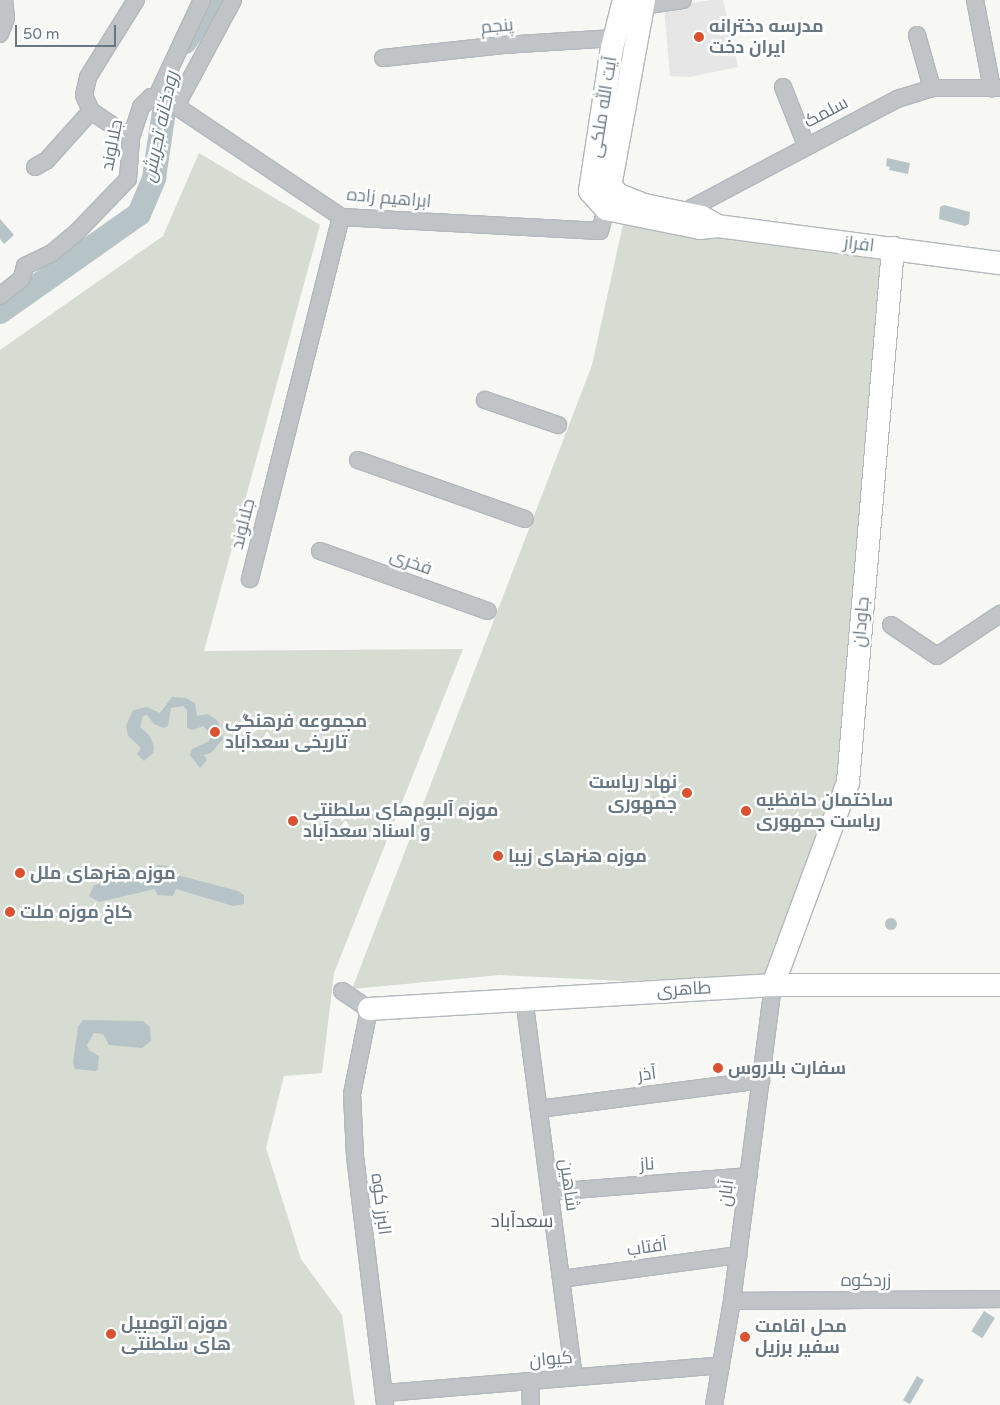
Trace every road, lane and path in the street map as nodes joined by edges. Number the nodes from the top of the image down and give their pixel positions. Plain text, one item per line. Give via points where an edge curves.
1 (4, 0) edge
2 (136, 0) edge
3 (201, 0) edge
4 (233, 0) edge
5 (683, 0) edge
6 (975, 0) edge
7 (637, 2) edge
8 (0, 34) edge
9 (917, 35) dead end
10 (615, 38) junction
11 (383, 58) dead end
12 (783, 87) dead end
13 (932, 88) junction
14 (996, 88) edge
15 (157, 96) junction
16 (176, 106) junction
17 (91, 111) junction
18 (131, 138) junction
19 (806, 145) junction
20 (35, 167) dead end
21 (610, 184) junction
22 (606, 209) junction
23 (682, 213) junction
24 (341, 216) junction
25 (718, 226) junction
26 (600, 231) joint
27 (893, 248) junction
28 (1000, 263) edge
29 (0, 296) edge
30 (485, 400) dead end
31 (558, 425) dead end
32 (358, 460) dead end
33 (525, 519) dead end
34 (320, 551) dead end
35 (250, 580) dead end
36 (488, 611) dead end
37 (1000, 614) edge
38 (891, 625) dead end
39 (773, 984) junction
40 (1000, 985) edge
41 (342, 991) dead end
42 (524, 998) junction
43 (369, 1009) junction
44 (761, 1080) junction
45 (539, 1109) junction
46 (748, 1176) junction
47 (550, 1192) junction
48 (738, 1255) junction
49 (561, 1279) junction
50 (1000, 1299) edge
51 (732, 1301) junction
52 (721, 1365) junction
53 (574, 1377) junction
54 (530, 1381) junction
55 (385, 1399) edge
56 (531, 1405) edge
57 (714, 1405) edge

1 - 8 street via 6,18
2 - 17 street via 88,77 84,95
3 - 15 street
4 - 16 street
5 - 7 street
6 - 14 street
7 - 10 street, آیت الله ملکی
7 - 21 street, آیت الله ملکی
9 - 13 street
10 - 11 street, پنجم
10 - 22 street, آیت الله ملکی via 590,191
12 - 19 street
13 - 14 street, سلمک
13 - 19 street, سلمک via 897,99
15 - 16 street
15 - 18 street, جلالوند via 145,100
16 - 24 street, ابراهیم زاده
17 - 18 street
17 - 20 street via 47,160
18 - 29 street, جلالوند via 128,179 76,233 52,252 25,266 22,278
19 - 23 street, سلمک
21 - 22 street, آیت الله ملکی
21 - 23 street, افراز via 617,194 644,205
22 - 25 street, افراز via 700,228
22 - 26 street, آیت الله ملکی
23 - 25 street, افراز via 702,217
24 - 26 street, ابراهیم زاده
24 - 35 street, جلالوند
25 - 27 street, افراز
27 - 28 street, افراز
27 - 39 street, جاودان via 848,782
30 - 31 street
32 - 33 street
34 - 36 street, فخری
37 - 38 street via 937,656
39 - 40 street, طاهری
39 - 42 street, طاهری
39 - 44 street, آبان
41 - 43 street
42 - 43 street, طاهری
42 - 45 street, شاهین
43 - 55 street, البرز کوه via 352,1094 354,1156
44 - 45 street, آذر
44 - 46 street, آبان
45 - 47 street, شاهین
46 - 47 street, ناز
46 - 48 street, آبان
47 - 49 street, شاهین
48 - 49 street, آفتاب
48 - 51 street, آبان
49 - 53 street, شاهین
50 - 51 street, زردکوه
51 - 52 street, آبان
52 - 53 street, کیوان
52 - 57 street, آبان
53 - 54 street, کیوان
54 - 55 street, کیوان
54 - 56 street

